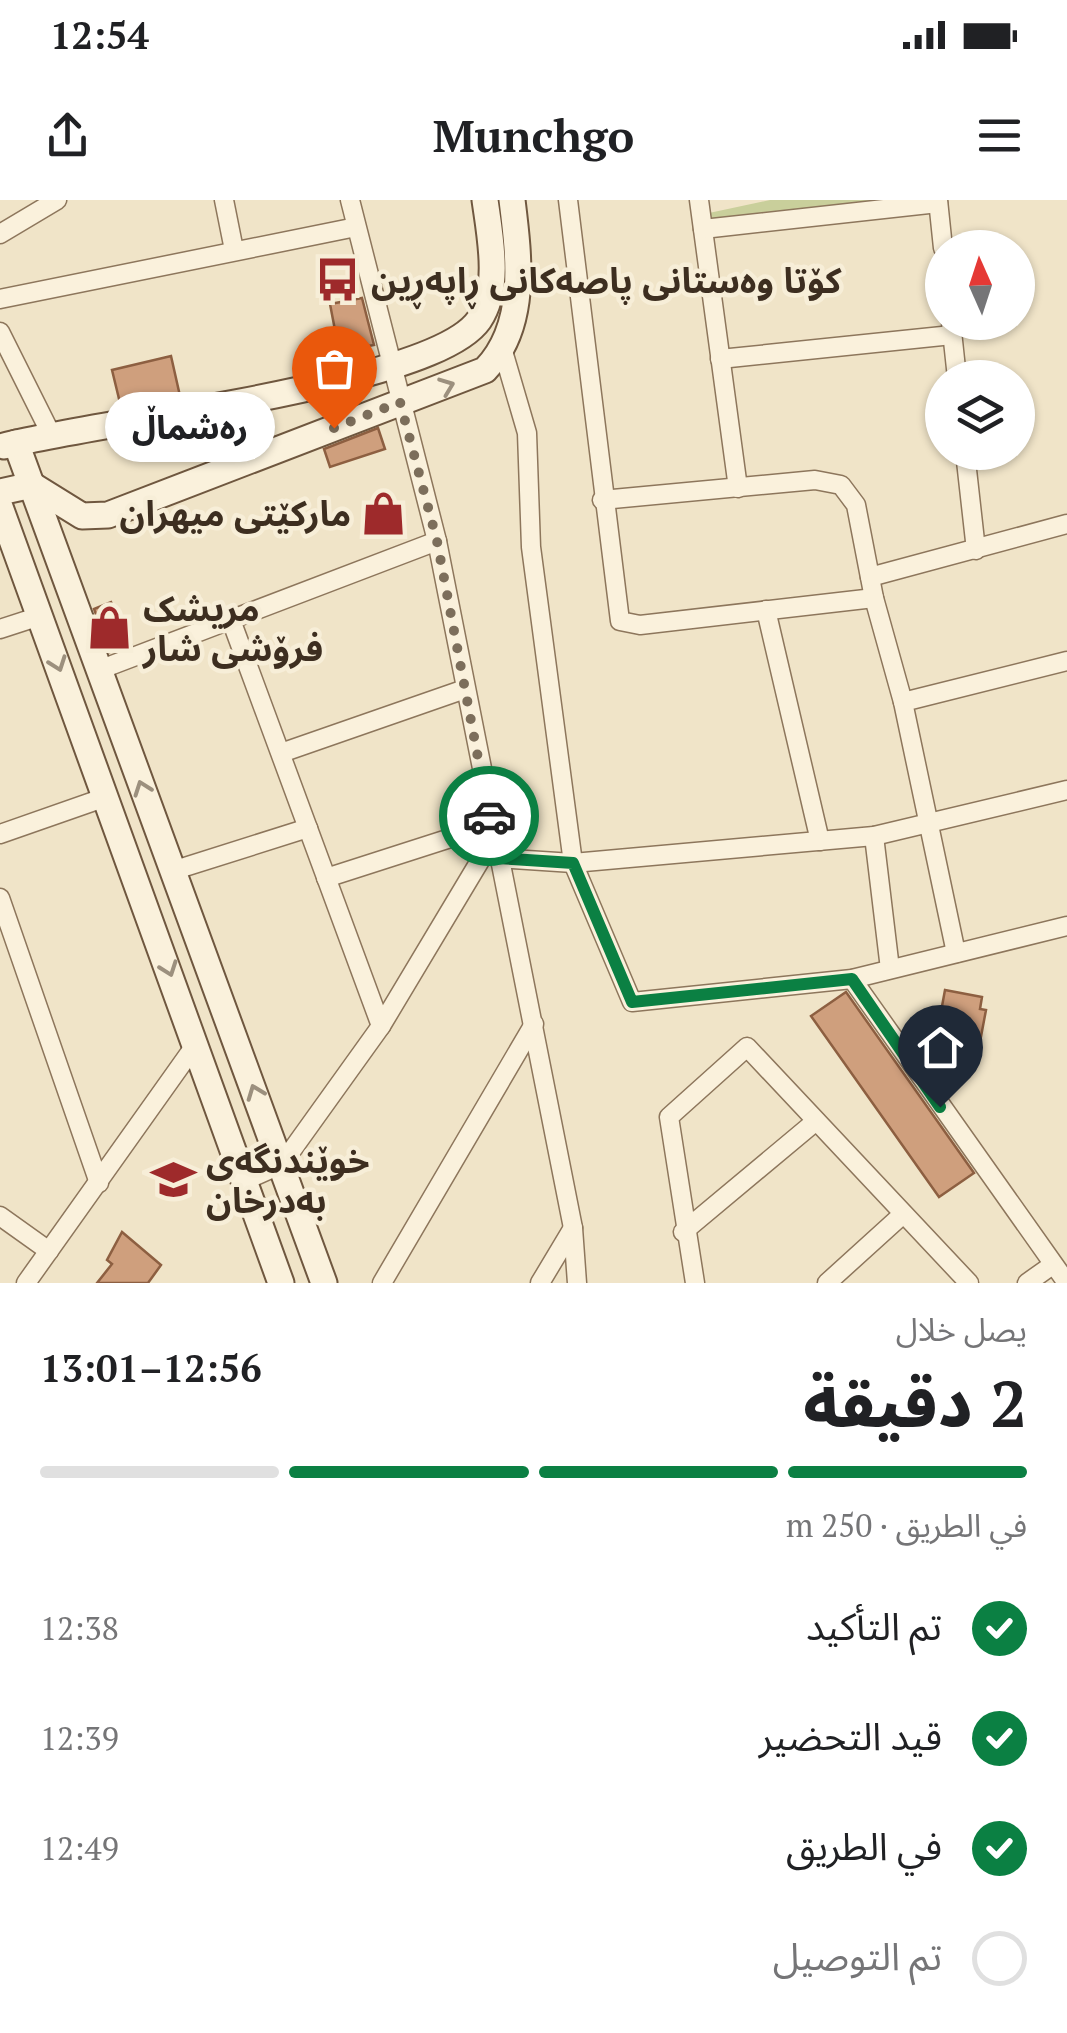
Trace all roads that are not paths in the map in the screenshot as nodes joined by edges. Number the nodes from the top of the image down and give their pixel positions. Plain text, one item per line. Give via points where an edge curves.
1 (56, 200) edge
2 (224, 200) edge
3 (350, 200) edge
4 (486, 200) edge
5 (512, 200) edge
6 (568, 200) edge
7 (699, 200) edge
8 (938, 201) edge
9 (356, 227) junction
10 (703, 229) junction
11 (941, 230) edge
12 (0, 234) edge
13 (234, 250) junction
14 (0, 299) edge
15 (0, 332) edge
16 (925, 333) edge
17 (504, 351) junction
18 (720, 360) junction
19 (389, 367) junction
20 (400, 402) junction
21 (52, 436) junction
22 (8, 445) edge
23 (967, 470) edge
24 (32, 485) junction
25 (738, 488) junction
26 (0, 492) edge
27 (602, 500) junction
28 (0, 506) edge
29 (1067, 524) edge
30 (437, 541) junction
31 (976, 550) junction
32 (870, 577) junction
33 (874, 598) junction
34 (766, 610) junction
35 (40, 616) junction
36 (232, 620) junction
37 (0, 629) edge
38 (1067, 661) edge
39 (99, 670) junction
40 (465, 689) junction
41 (902, 702) junction
42 (280, 753) junction
43 (1067, 790) edge
44 (106, 797) junction
45 (931, 822) junction
46 (308, 828) junction
47 (0, 834) edge
48 (874, 836) junction
49 (494, 840) junction
50 (820, 841) junction
51 (573, 863) junction
52 (172, 871) junction
53 (326, 878) junction
54 (0, 898) edge
55 (1067, 926) edge
56 (6, 934) edge
57 (956, 953) junction
58 (890, 969) junction
59 (852, 979) junction
60 (534, 1024) junction
61 (381, 1026) junction
62 (196, 1044) junction
63 (816, 1121) junction
64 (282, 1164) junction
65 (246, 1180) junction
66 (99, 1183) junction
67 (902, 1214) junction
68 (0, 1216) edge
69 (572, 1228) junction
70 (684, 1232) junction
71 (49, 1251) junction
72 (1051, 1266) junction
73 (280, 1282) edge
74 (26, 1283) edge
75 (324, 1283) edge
76 (382, 1283) edge
77 (540, 1283) edge
78 (577, 1283) edge
79 (695, 1283) edge
80 (826, 1283) edge
81 (969, 1283) edge
82 (1027, 1283) edge
83 (1066, 1283) edge

1 - 12 street
2 - 13 street
3 - 9 street
4 - 19 street via 491,287 481,317 459,340
5 - 17 street via 514,323
6 - 27 street
7 - 10 street
8 - 10 street
8 - 11 street
9 - 13 street
9 - 19 street
10 - 18 street
13 - 14 street
15 - 21 street
16 - 18 street
20 -> 17 street via 485,370
17 - 51 street via 527,433 531,547
18 - 25 street
19 - 20 street
19 - 21 street
20 - 24 street via 108,515 82,516
20 - 30 street
21 - 22 street
22 - 24 street
23 - 31 street
24 - 26 street
24 - 39 street
25 - 27 street
25 - 32 street via 841,484 856,505
27 - 34 street via 616,613 623,624
28 - 35 street
29 - 31 street
30 - 36 street
30 - 40 street
31 - 32 street
32 - 33 street
33 - 34 street
33 - 41 street
34 - 50 street
35 - 37 street
35 -> 44 street
36 - 39 street
36 - 42 street
38 - 41 street
52 -> 39 street
40 - 42 street
40 - 49 street
41 - 45 street
42 - 46 street
43 - 45 street
44 - 47 street
44 -> 62 street
45 - 48 street
45 - 57 street
46 - 52 street
46 - 53 street
48 - 50 street
48 - 58 street
49 - 51 street
49 - 53 street
49 - 60 street
49 - 61 street
50 - 51 street
51 - 59 street via 632,1002
64 -> 52 street
53 - 61 street
54 - 56 street
55 - 57 street
56 - 66 street
57 - 58 street
58 - 59 street
59 - 72 street
60 - 69 street
60 - 76 street
61 - 64 street
62 - 65 street
62 - 66 street
63 - 67 street
63 - 70 street
63 - 70 street via 747,1047 668,1118
64 - 65 street
64 - 75 street
65 - 73 street
66 - 71 street
67 - 80 street
67 - 81 street
68 - 71 street
69 - 77 street
69 - 78 street
70 - 79 street
71 - 74 street
72 - 82 street
72 - 83 street

